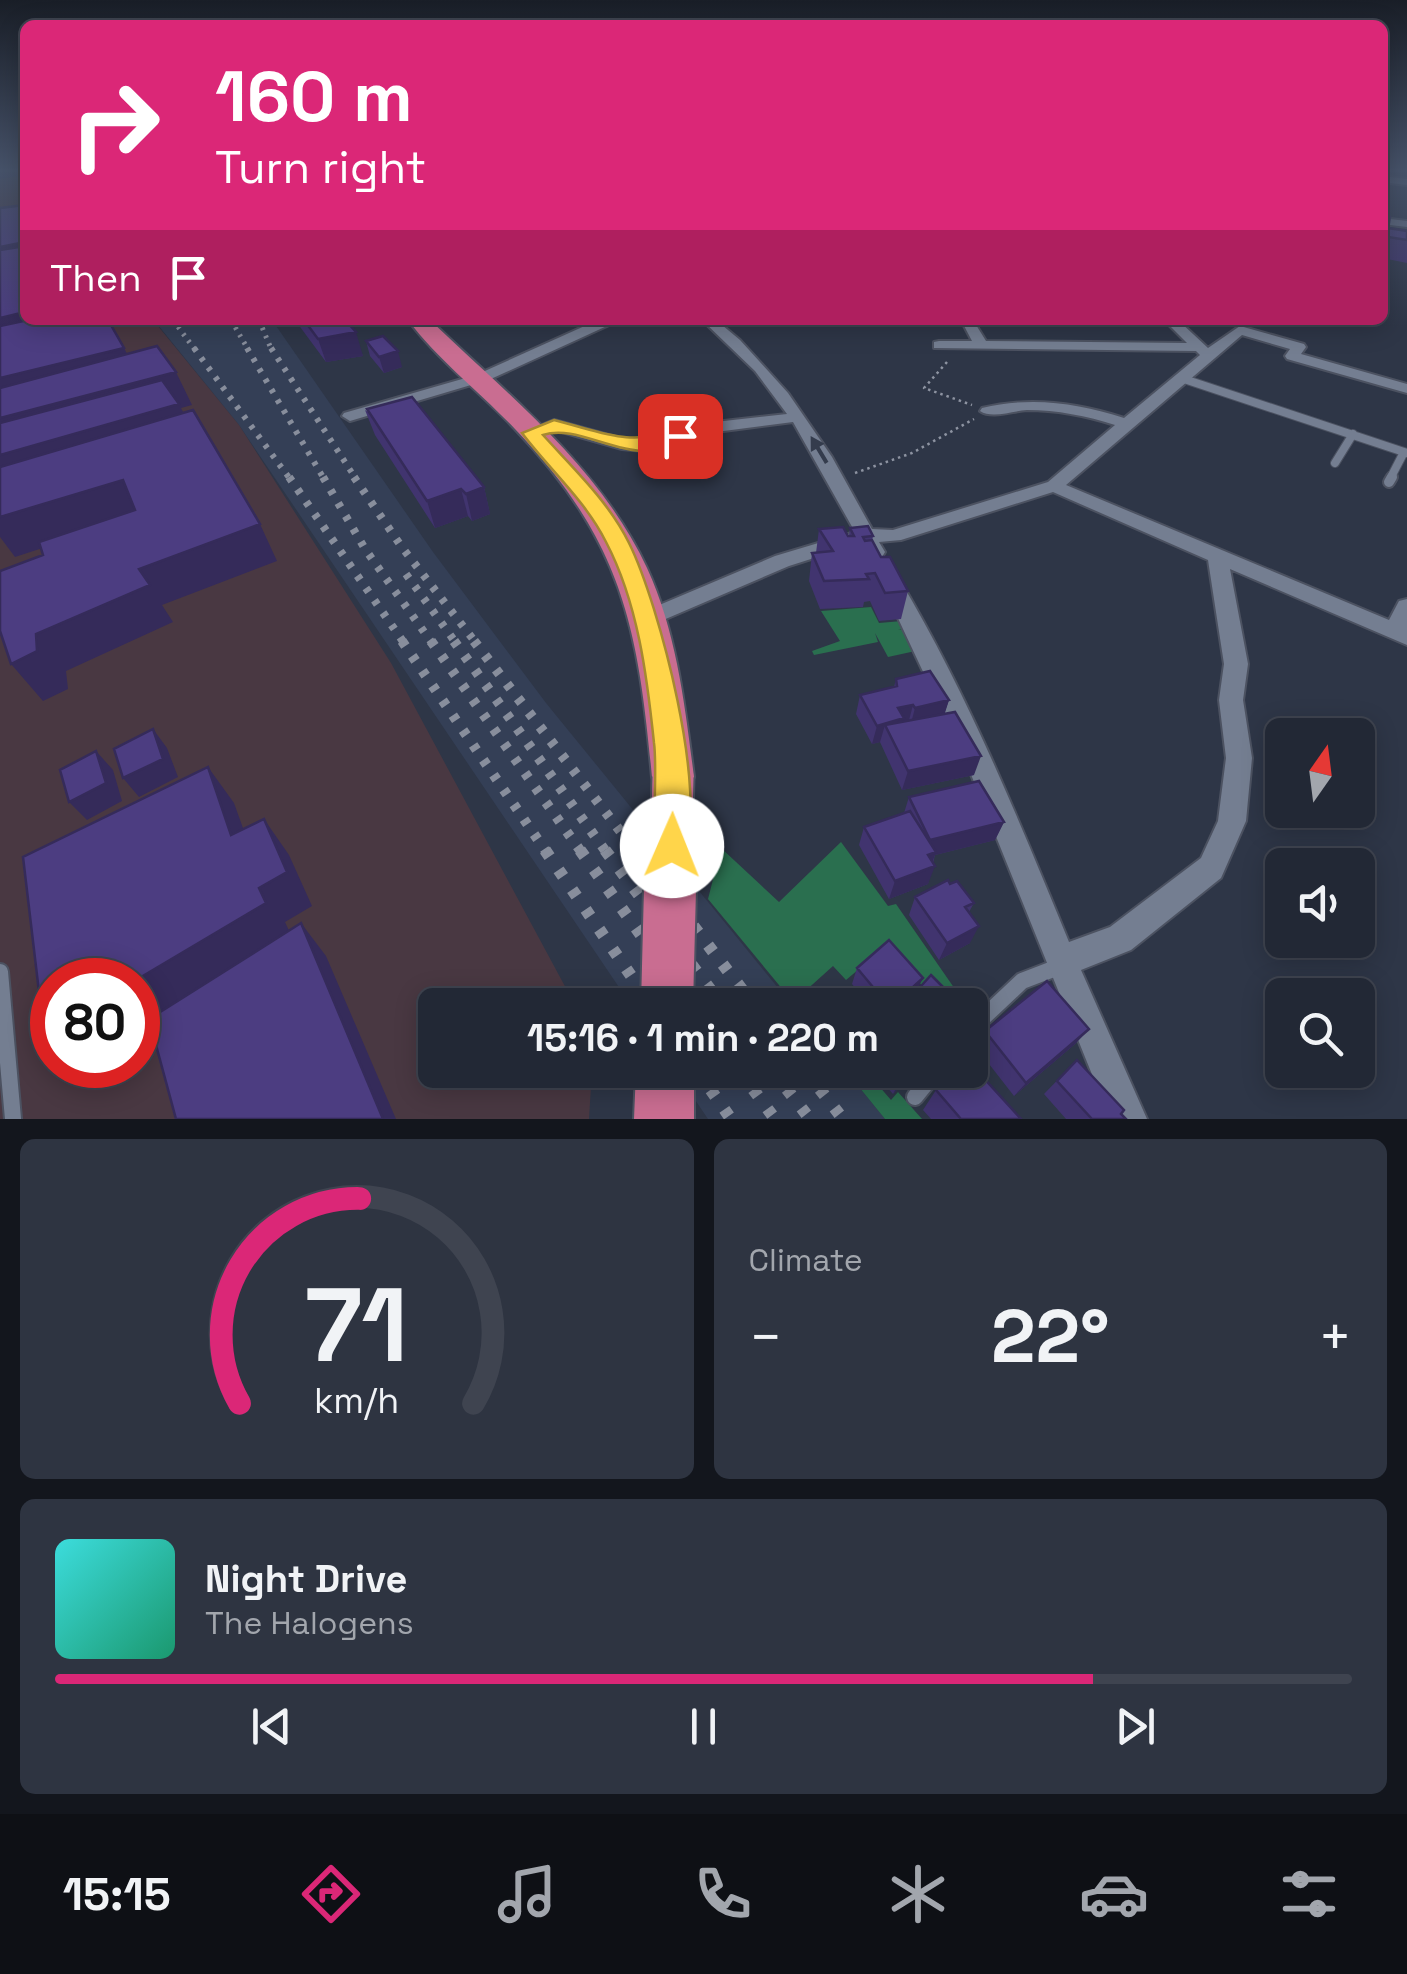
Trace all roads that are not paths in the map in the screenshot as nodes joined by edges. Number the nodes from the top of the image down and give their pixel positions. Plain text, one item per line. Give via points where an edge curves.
1 (423, 325) edge
2 (600, 325) edge
3 (715, 325) edge
4 (970, 325) edge
5 (1175, 325) edge
6 (939, 345) dead end
7 (982, 346) junction
8 (1204, 351) junction
9 (1181, 378) junction
10 (476, 379) junction
11 (1407, 389) edge
12 (988, 412) road end
13 (350, 416) dead end
14 (799, 417) junction
15 (1126, 424) junction
16 (531, 433) junction
17 (1353, 434) junction
18 (1406, 453) edge
19 (1335, 463) dead end
20 (1389, 482) dead end
21 (1054, 486) junction
22 (866, 535) junction
23 (1218, 557) junction
24 (1407, 606) edge
25 (646, 619) junction
26 (1400, 635) edge
27 (1062, 963) junction
28 (0, 972) edge
29 (667, 988) edge
30 (988, 1013) edge
31 (665, 1088) edge
32 (922, 1088) edge
33 (916, 1096) dead end
34 (13, 1119) edge
35 (664, 1119) edge
36 (1129, 1119) edge

1 - 10 highway
2 - 10 street
3 - 14 street
4 - 7 street
5 - 8 street
6 - 7 street
7 - 8 street
8 - 9 street
8 - 11 street via 1240,330 1300,347 1292,356
9 - 15 street
9 - 17 lane
10 - 13 street
10 - 16 highway
12 - 15 street via 1012,405 1091,411
14 - 16 street via 715,427 644,446 554,425
22 -> 14 street
15 - 21 street
16 - 25 highway via 618,542
17 - 18 lane
17 - 19 lane
18 - 20 lane
21 - 22 street via 894,536
21 - 23 street
22 - 25 street via 782,560
22 - 27 street via 923,640
23 - 26 street
23 - 27 street via 1236,664 1232,700 1239,758 1232,821 1212,868 1120,939
24 - 26 street
25 - 29 highway, bridge via 673,777
27 - 30 lane via 1022,981
27 - 36 street
28 - 34 lane
31 - 35 highway
32 - 33 lane

